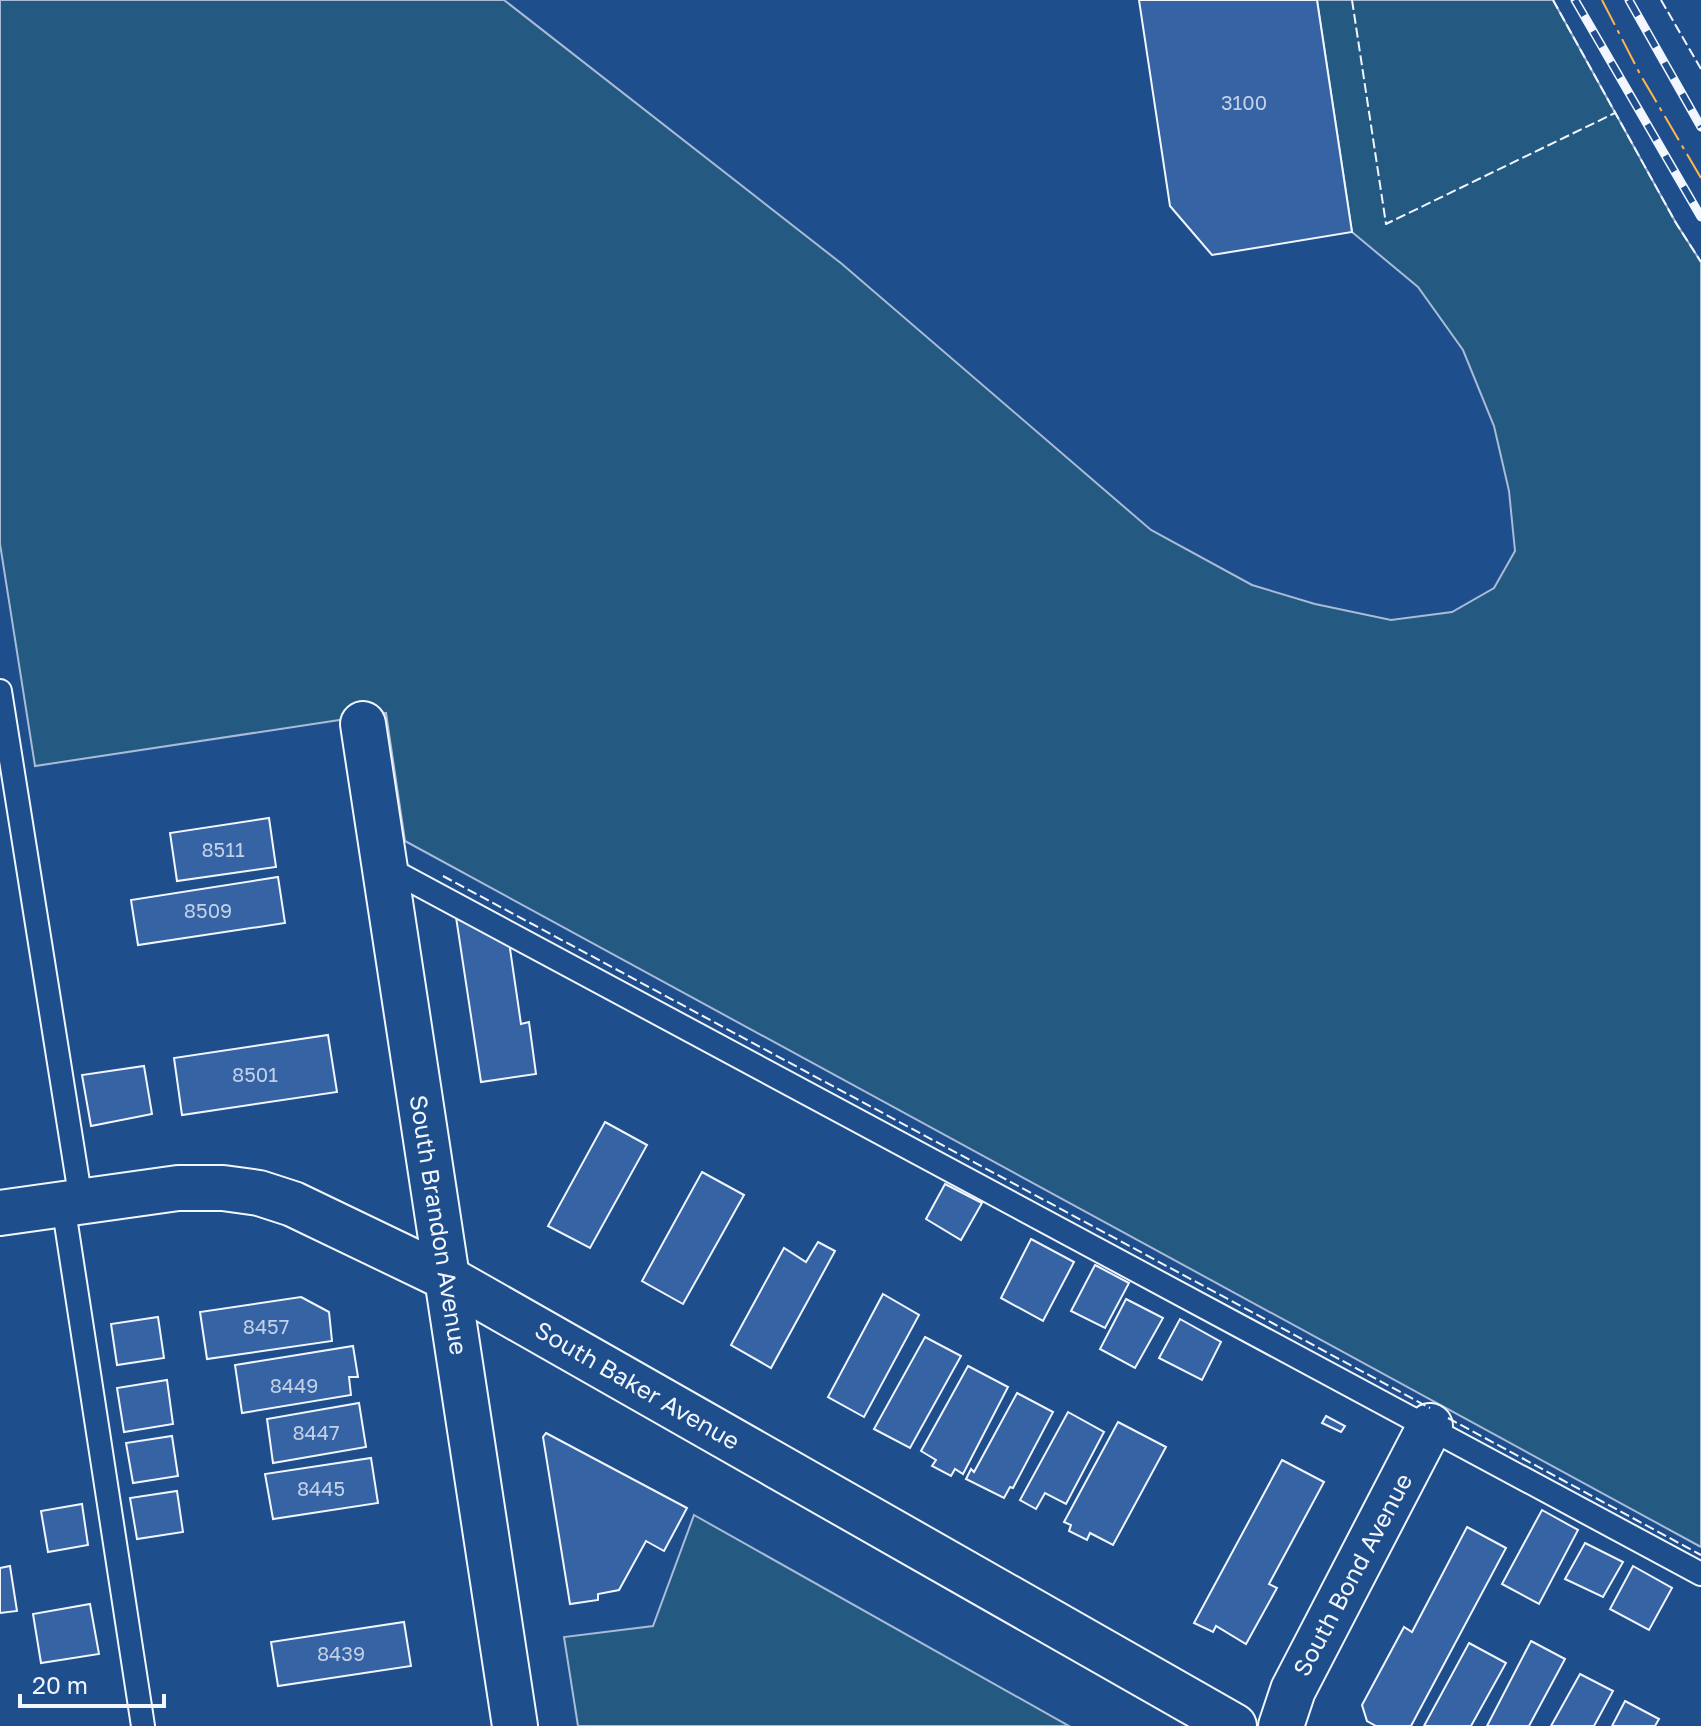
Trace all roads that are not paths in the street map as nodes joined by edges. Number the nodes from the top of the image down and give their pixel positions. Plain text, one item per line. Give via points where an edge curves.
1 (0, 691) edge
2 (363, 724) dead end
3 (384, 866) junction
4 (72, 1203) junction
5 (0, 1213) edge
6 (447, 1278) junction
7 (1430, 1426) junction
8 (1701, 1574) edge
9 (518, 1724) edge
10 (143, 1726) edge
11 (1234, 1726) edge
12 (1281, 1726) edge

1 - 4 lane
2 - 3 street, South Brandon Avenue
3 - 6 street, South Brandon Avenue
3 - 7 lane
4 - 5 street, South Baker Avenue
4 - 6 street, South Baker Avenue via 178,1188 259,1193
4 - 10 lane
6 - 9 street, South Brandon Avenue
6 - 11 street, South Baker Avenue
7 - 8 lane
7 - 12 street, South Bond Avenue via 1293,1690

